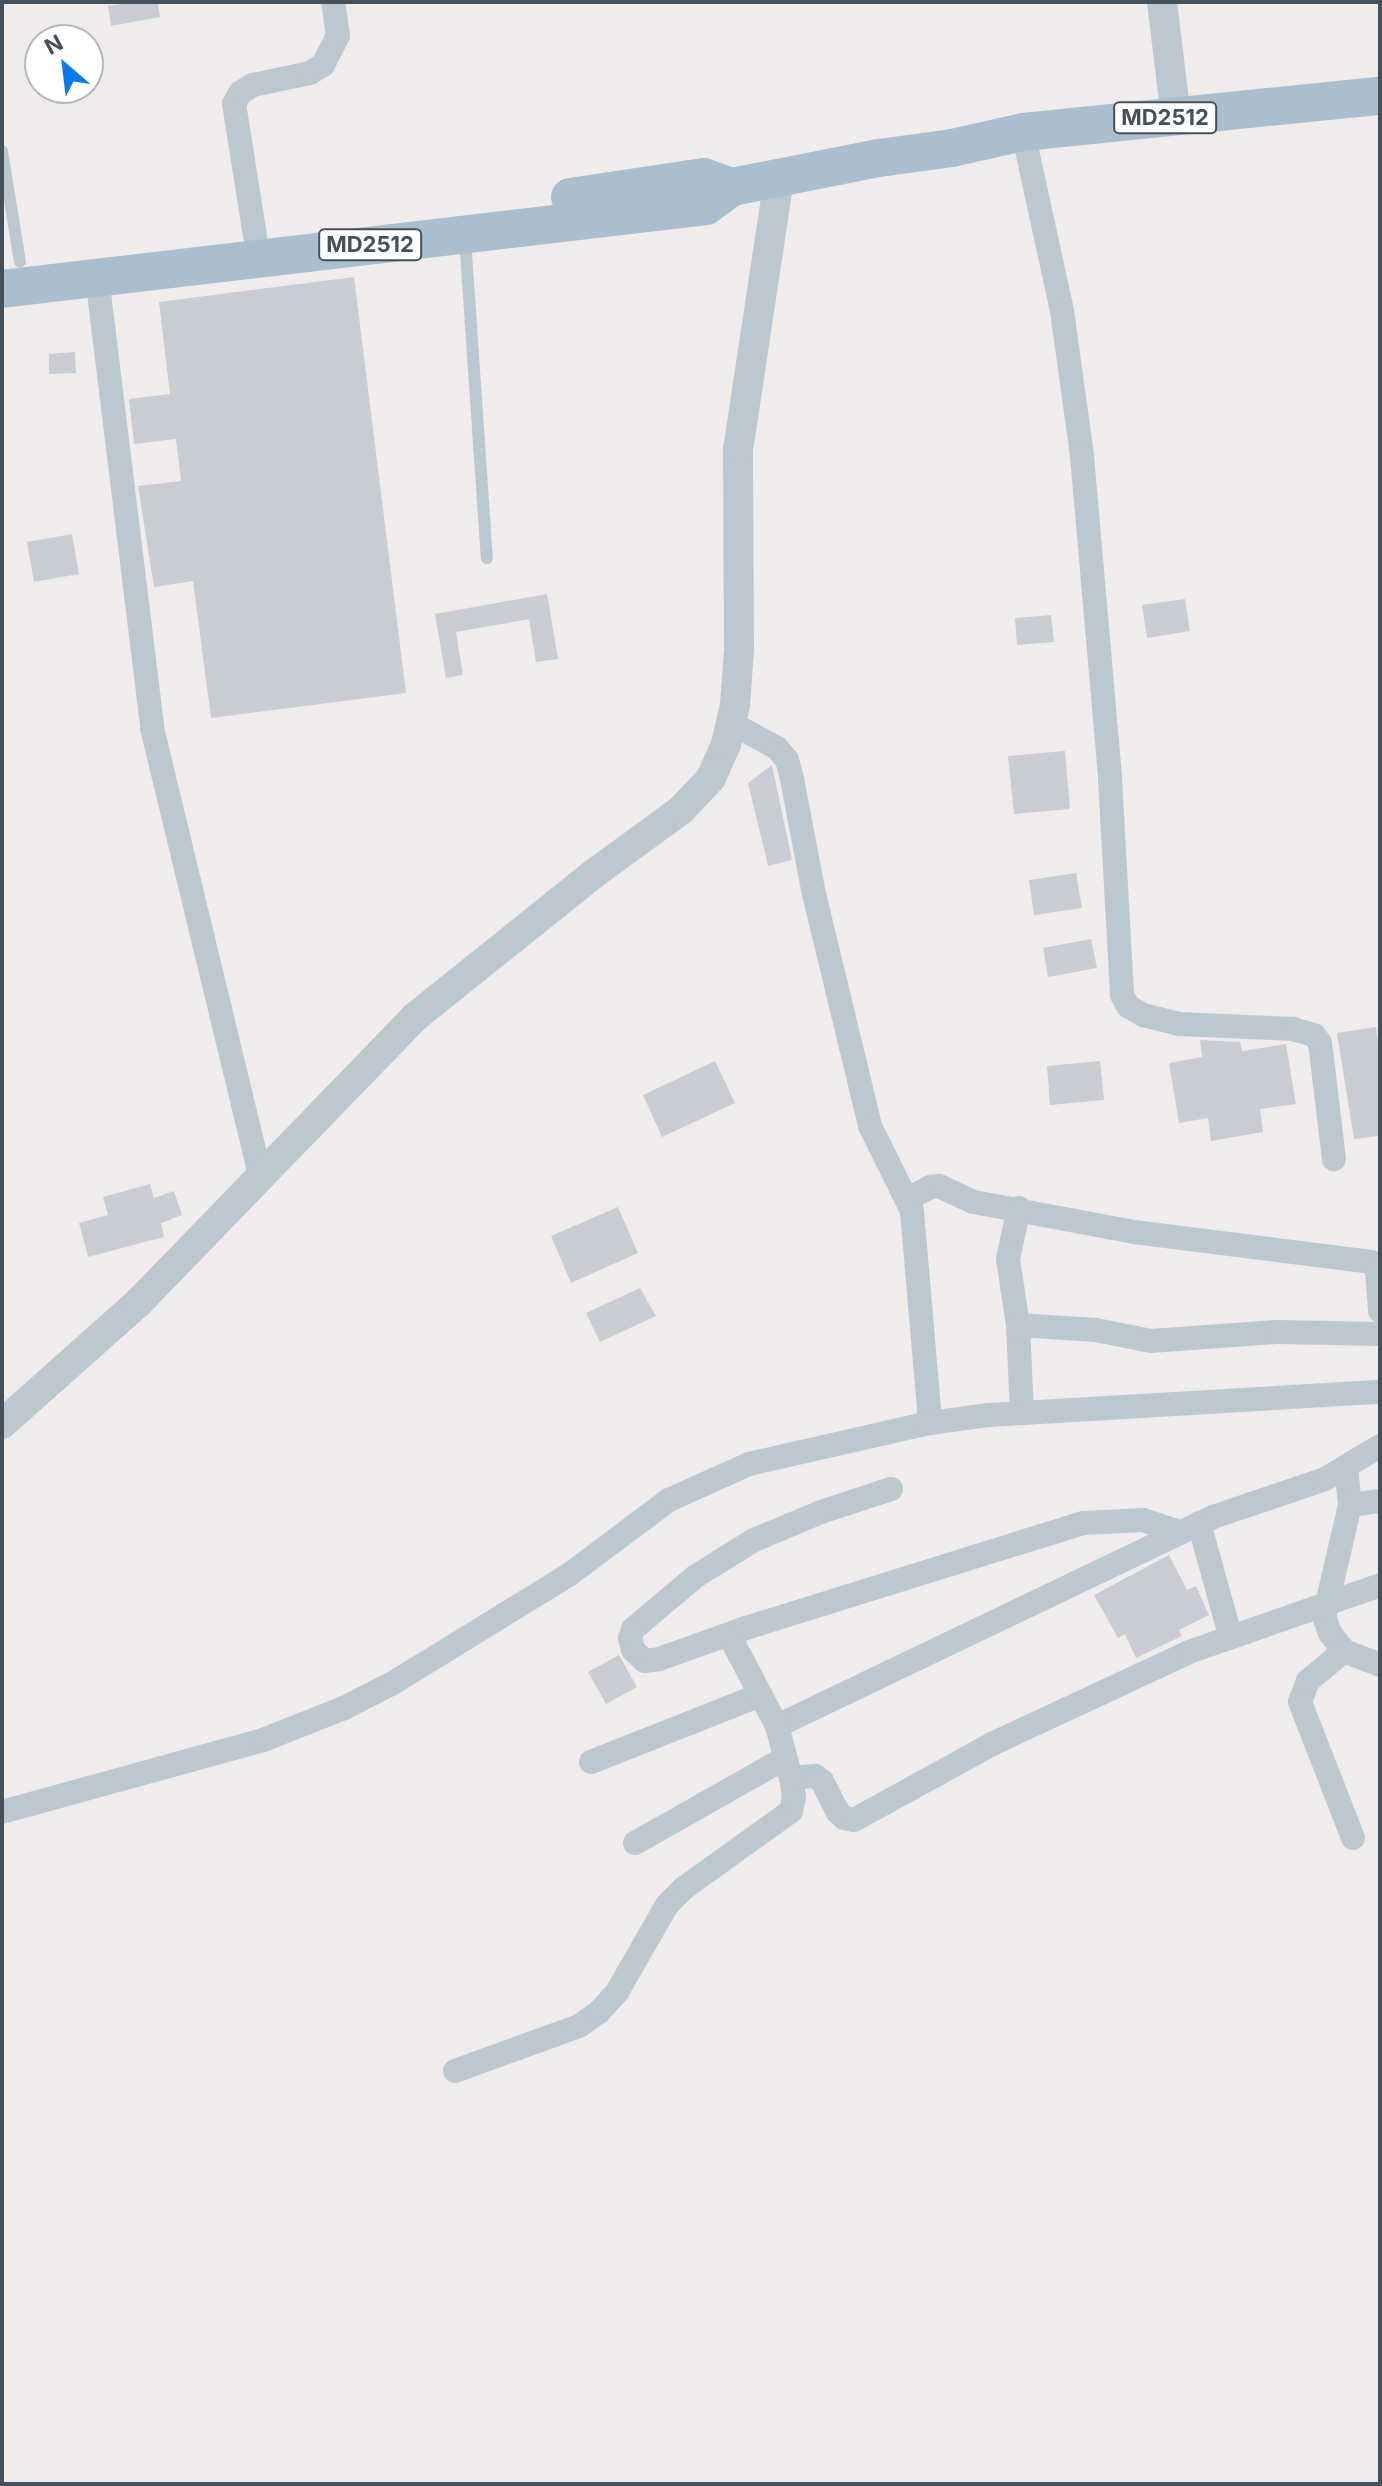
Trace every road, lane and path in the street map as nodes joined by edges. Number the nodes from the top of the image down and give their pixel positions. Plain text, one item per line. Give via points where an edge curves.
1 (333, 2) edge
2 (1162, 2) edge
3 (1380, 96) edge
4 (1176, 117) junction
5 (1023, 132) junction
6 (2, 151) edge
7 (779, 180) junction
8 (732, 187) junction
9 (465, 234) junction
10 (255, 236) junction
11 (8, 271) edge
12 (97, 277) junction
13 (487, 558) dead end
14 (731, 723) junction
15 (1334, 1159) dead end
16 (260, 1175) junction
17 (919, 1192) junction
18 (1019, 1208) junction
19 (1379, 1279) edge
20 (1380, 1311) edge
21 (1018, 1325) junction
22 (1380, 1334) edge
23 (1380, 1392) edge
24 (1022, 1413) junction
25 (930, 1423) junction
26 (2, 1424) edge
27 (1380, 1446) edge
28 (1346, 1467) junction
29 (891, 1489) dead end
30 (1380, 1501) edge
31 (1350, 1505) junction
32 (1190, 1527) junction
33 (1380, 1585) edge
34 (1324, 1606) junction
35 (729, 1635) junction
36 (1231, 1638) junction
37 (1344, 1651) junction
38 (1380, 1665) edge
39 (760, 1695) junction
40 (777, 1726) junction
41 (591, 1762) dead end
42 (788, 1768) junction
43 (2, 1812) edge
44 (1353, 1838) dead end
45 (635, 1843) dead end
46 (455, 2071) dead end

1 - 10 street via 338,36 323,65 310,73 253,85 234,104
2 - 4 street
3 - 4 main road, MD2512
4 - 5 main road, MD2512
5 - 7 main road, MD2512
5 - 15 street via 1062,311 1082,456 1110,779 1122,995 1143,1015 1179,1024 1293,1029 1314,1035 1320,1043
6 - 11 lane
7 - 8 main road, MD2512
7 - 14 street via 738,450 739,649
8 - 9 main road, MD2512 via 706,206
8 - 10 main road, MD2512 via 704,177 491,210
9 - 12 main road, MD2512
9 - 13 lane
10 - 11 main road, MD2512
11 - 12 main road, MD2512
12 - 16 street via 152,728
14 - 16 street via 711,778 681,810 415,1017
14 - 17 street via 777,748 787,760 870,1126
16 - 26 street via 138,1303
17 - 18 street via 944,1188 974,1202
17 - 25 street via 919,1332
18 - 19 street via 1134,1232 1371,1262
18 - 21 street via 1008,1259
19 - 20 street
21 - 22 street via 1096,1330 1151,1341 1277,1332
21 - 24 street
23 - 24 street
24 - 25 street
25 - 43 street via 796,1451 707,1480 669,1500 570,1574 393,1683 307,1724
27 - 28 street
28 - 31 street
28 - 32 street
29 - 35 street via 754,1540 696,1576 633,1629 630,1638 633,1650 645,1661
30 - 31 street
31 - 34 street
32 - 35 street via 1143,1520 1084,1523
32 - 36 street
32 - 40 street
33 - 34 street
34 - 36 street
34 - 37 street via 1330,1633
35 - 39 street
36 - 42 street via 1189,1652 992,1744 854,1820 838,1812 822,1781
37 - 38 street
37 - 44 street via 1308,1681 1300,1702
39 - 40 street
39 - 41 street
40 - 42 street
42 - 45 street
42 - 46 street via 791,1811 667,1905 617,1992 599,2012 579,2026

